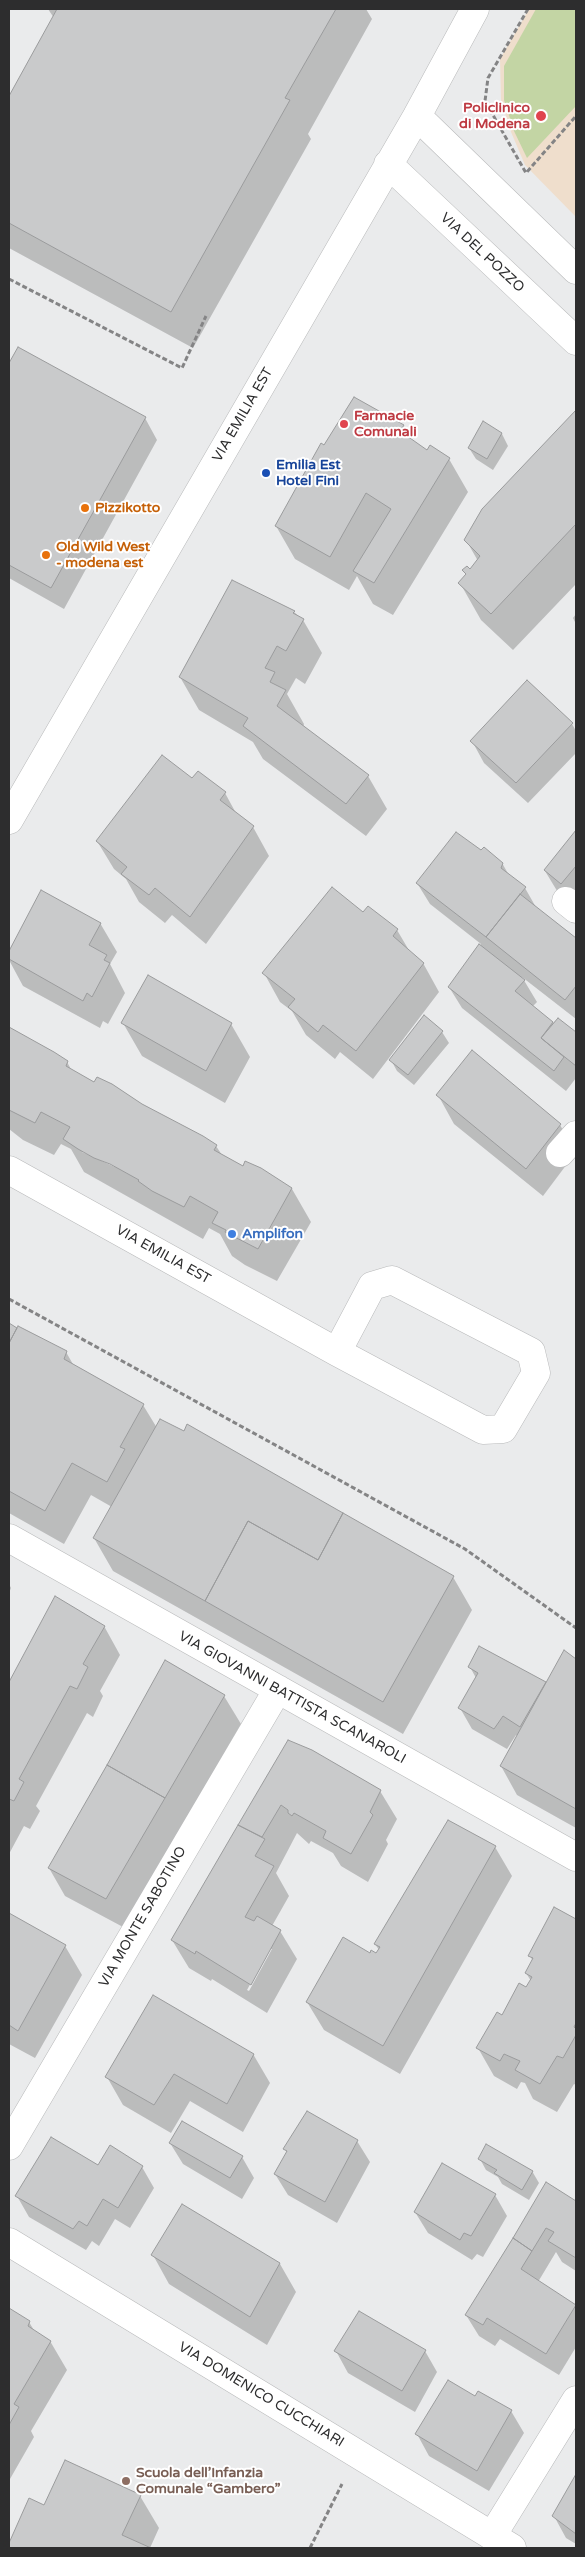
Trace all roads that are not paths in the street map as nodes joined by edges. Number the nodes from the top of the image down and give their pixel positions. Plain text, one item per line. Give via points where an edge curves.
1 (475, 9) edge
2 (417, 116) junction
3 (388, 164) junction
4 (576, 270) edge
5 (576, 341) edge
6 (9, 820) edge
7 (9, 1170) edge
8 (326, 1347) junction
9 (9, 1538) edge
10 (278, 1689) junction
11 (576, 1857) edge
12 (9, 2146) edge
13 (9, 2242) edge
14 (576, 2400) edge
15 (502, 2542) edge

1 - 2 street, VIA EMILIA EST
2 - 3 street, VIA EMILIA EST
2 - 4 street
3 - 5 street, VIA DEL POZZO
3 - 6 street, VIA EMILIA EST
7 - 8 street, VIA EMILIA EST
8 - 8 street, VIA EMILIA EST via 483,1430 503,1429 536,1373 531,1352 392,1280 372,1286
9 - 10 street, VIA GIOVANNI BATTISTA SCANAROLI
10 - 11 street, VIA GIOVANNI BATTISTA SCANAROLI
10 - 12 street, VIA MONTE SABOTINO
13 - 15 street, VIA DOMENICO CUCCHIARI
14 - 15 street

